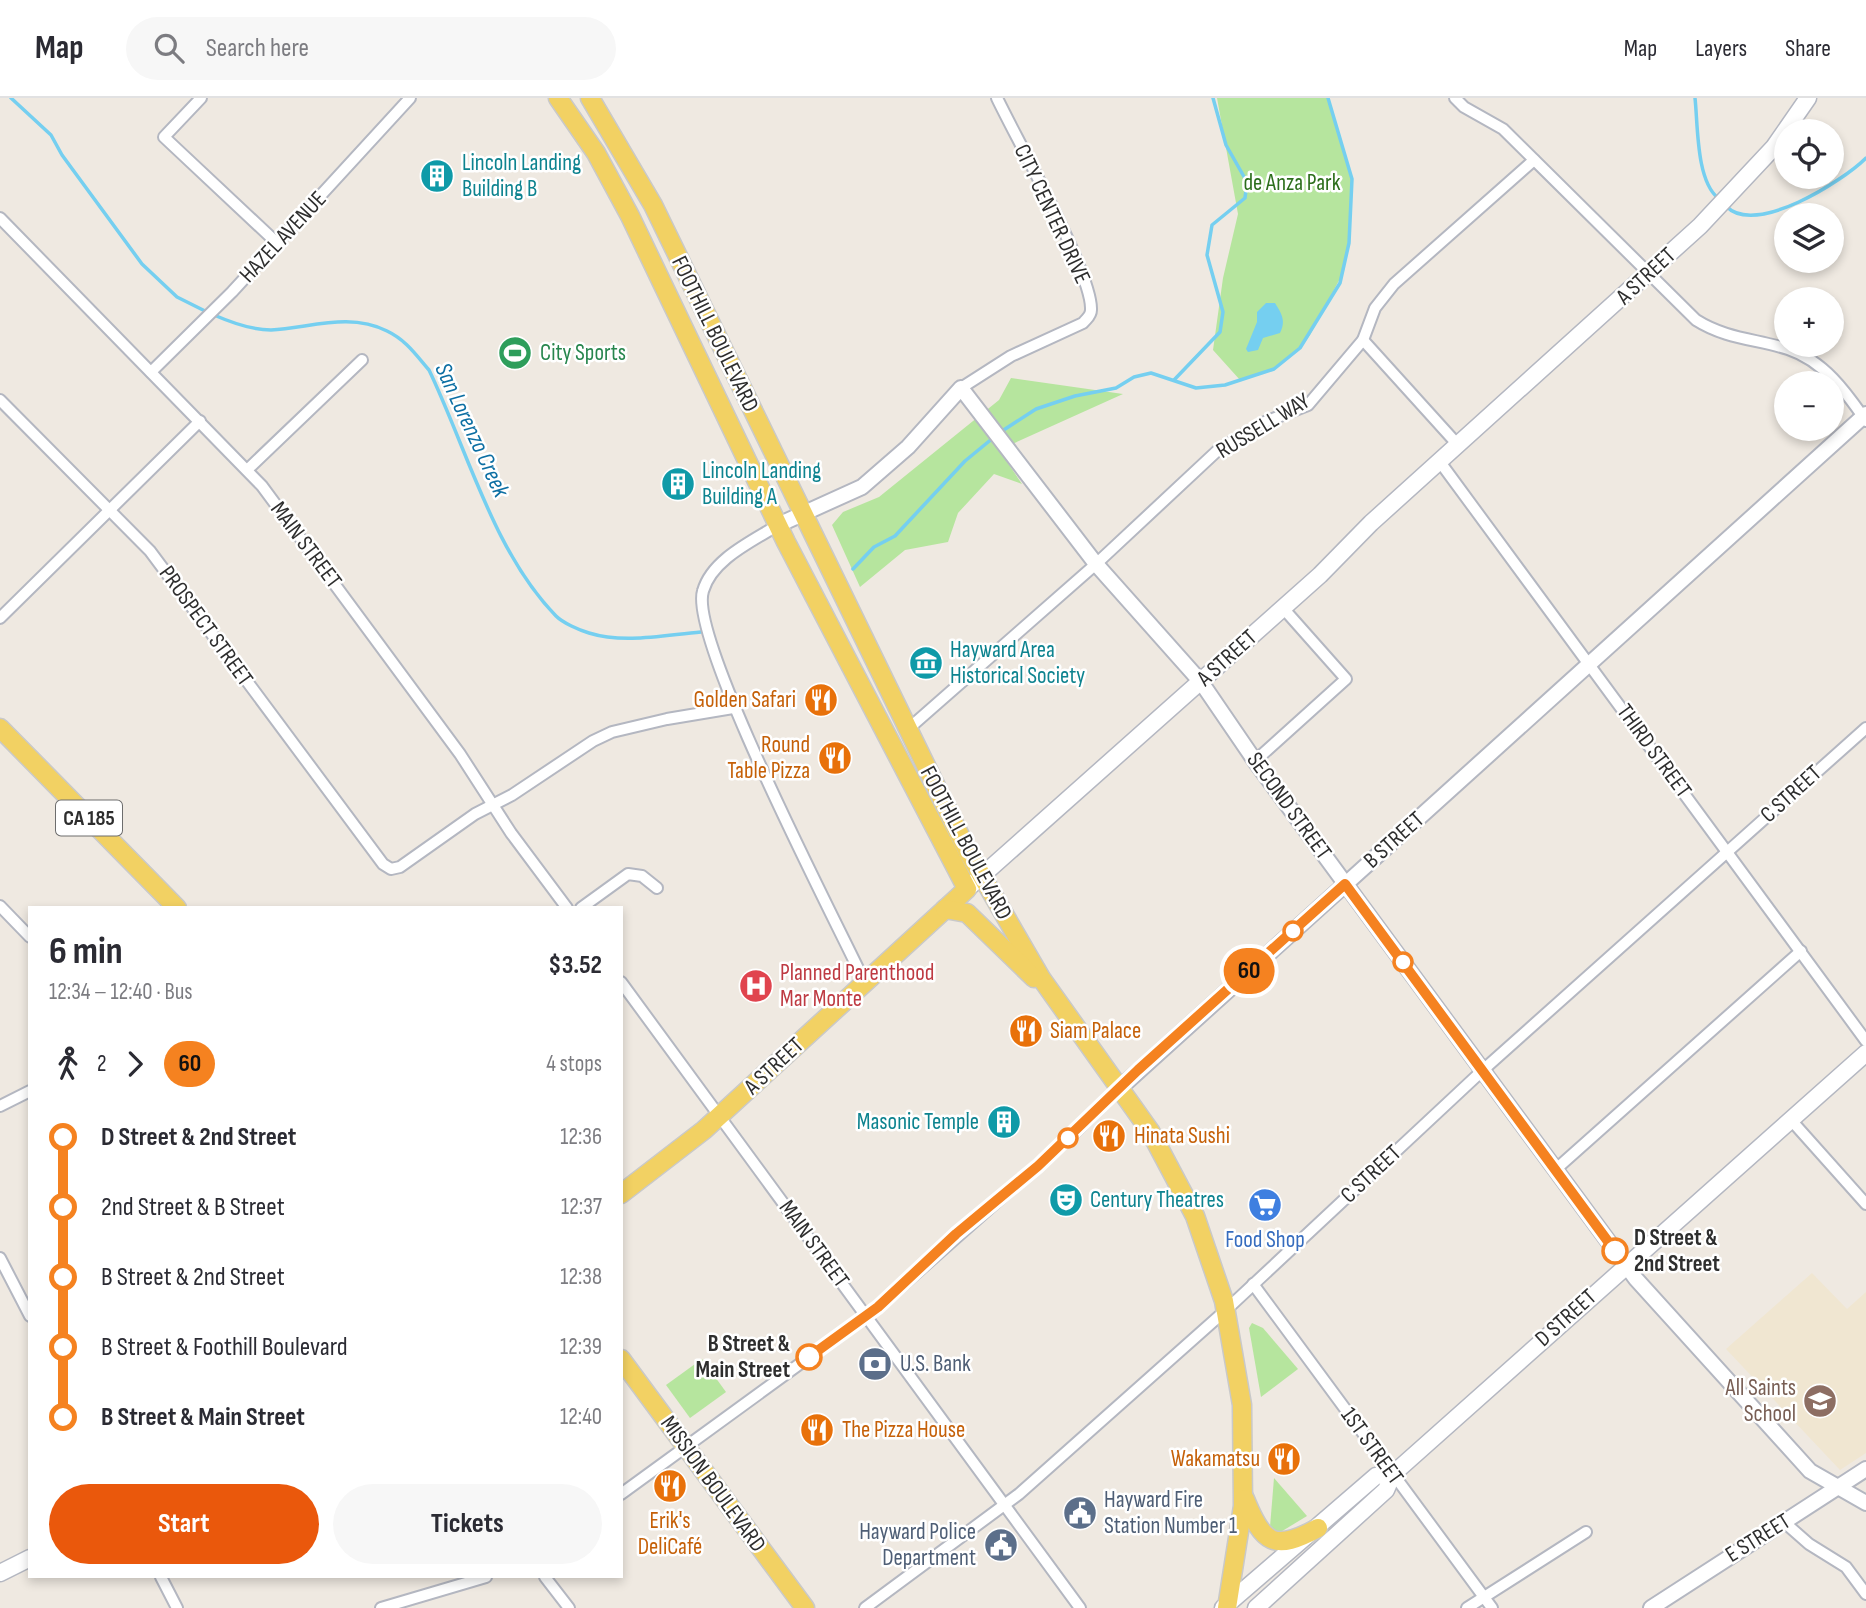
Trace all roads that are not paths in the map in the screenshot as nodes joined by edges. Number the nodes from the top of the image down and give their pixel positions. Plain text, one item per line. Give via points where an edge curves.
1 (201, 98) edge
2 (410, 98) edge
3 (558, 98) edge
4 (590, 98) edge
5 (997, 98) edge
6 (1455, 98) edge
7 (1808, 98) edge
8 (1534, 160) junction
9 (0, 218) edge
10 (277, 243) junction
11 (1648, 273) junction
12 (1363, 340) junction
13 (362, 360) dead end
14 (151, 372) junction
15 (961, 388) junction
16 (0, 400) edge
17 (1865, 418) edge
18 (200, 421) junction
19 (1458, 445) junction
20 (1440, 462) junction
21 (247, 470) junction
22 (109, 511) junction
23 (802, 513) junction
24 (778, 525) junction
25 (1096, 564) junction
26 (1283, 608) junction
27 (0, 618) edge
28 (1590, 663) junction
29 (1201, 682) junction
30 (733, 708) junction
31 (1866, 727) edge
32 (0, 728) edge
33 (907, 730) junction
34 (1255, 761) junction
35 (495, 805) junction
36 (1728, 851) junction
37 (981, 876) junction
38 (1345, 884) junction
39 (657, 888) dead end
40 (967, 889) junction
41 (0, 906) edge
42 (175, 906) edge
43 (566, 906) edge
44 (584, 906) edge
45 (945, 909) junction
46 (28, 935) edge
47 (1801, 951) junction
48 (865, 983) junction
49 (623, 985) edge
50 (1059, 1003) junction
51 (1866, 1041) edge
52 (1866, 1053) edge
53 (1483, 1070) junction
54 (1121, 1087) junction
55 (28, 1092) edge
56 (0, 1106) edge
57 (719, 1117) junction
58 (1791, 1120) junction
59 (1555, 1170) junction
60 (623, 1192) edge
61 (1866, 1204) edge
62 (0, 1258) edge
63 (1625, 1266) junction
64 (1254, 1284) junction
65 (1226, 1310) junction
66 (28, 1312) edge
67 (866, 1316) junction
68 (623, 1362) edge
69 (686, 1446) junction
70 (1866, 1469) edge
71 (1393, 1474) junction
72 (1838, 1488) junction
73 (623, 1493) edge
74 (1243, 1495) junction
75 (1866, 1503) edge
76 (1005, 1506) junction
77 (1784, 1522) junction
78 (1318, 1528) junction
79 (1586, 1532) dead end
80 (28, 1559) edge
81 (0, 1573) edge
82 (162, 1578) edge
83 (483, 1578) edge
84 (546, 1578) edge
85 (1866, 1594) edge
86 (1483, 1597) junction
87 (1226, 1607) edge
88 (177, 1608) edge
89 (381, 1608) edge
90 (569, 1608) edge
91 (805, 1608) edge
92 (866, 1608) edge
93 (1080, 1608) edge
94 (1255, 1608) edge
95 (1467, 1608) edge
96 (1492, 1608) edge
97 (1651, 1608) edge

1 - 10 street via 163,137
2 - 10 street, HAZEL AVENUE
3 - 24 main road, FOOTHILL BOULEVARD via 596,153 630,216
4 - 23 main road, FOOTHILL BOULEVARD via 653,205
5 - 15 street, CITY CENTER DRIVE via 1083,275 1091,308 1083,323 1011,356
6 - 8 street via 1503,130
7 - 11 main road, A STREET via 1774,147 1731,195
8 - 11 street
8 - 12 street, RUSSELL WAY via 1394,284 1375,308
9 - 14 street, MAIN STREET
10 - 14 street, HAZEL AVENUE
11 - 17 street via 1704,325 1811,360 1835,380
11 - 19 main road, A STREET
12 - 19 street
12 - 25 street, RUSSELL WAY via 1308,405 1265,422 1217,451
13 - 21 street
14 - 18 street, MAIN STREET
15 - 23 street, CITY CENTER DRIVE via 909,445 862,487
15 - 25 street, SECOND STREET
16 - 22 street, PROSPECT STREET
17 - 28 street, B STREET
18 - 21 street, MAIN STREET
18 - 22 street
19 - 20 main road, A STREET
20 - 26 main road, A STREET
20 - 28 street, THIRD STREET
21 - 35 street, MAIN STREET
22 - 27 street
22 - 35 street, PROSPECT STREET via 150,551 383,864 391,869 400,867 474,814
23 - 24 street, CITY CENTER DRIVE
23 - 33 main road, FOOTHILL BOULEVARD
24 - 30 street, CITY CENTER DRIVE via 732,554 703,590 704,620
24 - 40 main road, FOOTHILL BOULEVARD
25 - 29 street, SECOND STREET
25 - 33 street, RUSSELL WAY
26 - 29 main road, A STREET
26 - 34 street via 1346,679
28 - 36 street, THIRD STREET
28 - 38 street, B STREET
29 - 34 street, SECOND STREET
29 - 37 main road, A STREET
30 - 35 street via 612,732
30 - 48 street, CITY CENTER DRIVE
31 - 36 street, C STREET
32 - 42 main road, CA 185
33 - 37 main road, FOOTHILL BOULEVARD
34 - 38 street, SECOND STREET
35 - 43 street, MAIN STREET
36 - 47 street, THIRD STREET
36 - 53 street, C STREET
37 - 40 main road, A STREET
37 - 50 main road, FOOTHILL BOULEVARD
38 - 53 street, SECOND STREET
38 - 54 street, B STREET
39 - 44 street via 642,876 628,874
40 - 45 main road, A STREET
41 - 46 street
45 - 48 main road, A STREET
45 - 50 main road via 967,913
47 - 51 street, THIRD STREET
47 - 59 street
48 - 57 main road, A STREET
49 - 57 street, MAIN STREET
50 - 54 main road, FOOTHILL BOULEVARD
52 - 58 main road, D STREET
53 - 59 street, SECOND STREET
53 - 64 street, C STREET
54 - 65 main road, FOOTHILL BOULEVARD via 1185,1194
54 - 67 street, B STREET
55 - 56 street
57 - 60 main road, A STREET
57 - 67 street, MAIN STREET
58 - 61 street
58 - 63 main road, D STREET
59 - 63 street, SECOND STREET
62 - 66 street
63 - 71 main road, D STREET
63 - 72 street, SECOND STREET via 1810,1471
64 - 65 street, C STREET
64 - 71 street, 1ST STREET
65 - 74 main road, FOOTHILL BOULEVARD via 1241,1397
65 - 76 street, C STREET
67 - 69 street, B STREET
67 - 76 street, MAIN STREET
68 - 69 main road, MISSION BOULEVARD
69 - 73 street, B STREET
69 - 91 main road, MISSION BOULEVARD
70 - 72 street, E STREET
71 - 78 main road, D STREET via 1376,1476
71 - 86 street, 1ST STREET
71 - 94 main road, D STREET via 1386,1490
72 - 75 street, SECOND STREET
72 - 77 street, E STREET
74 - 78 main road via 1259,1532 1272,1541 1296,1540
74 - 87 main road, FOOTHILL BOULEVARD
76 - 92 street, C STREET
76 - 93 street, MAIN STREET
77 - 85 street via 1846,1567
77 - 97 street, E STREET
78 - 87 main road, D STREET
79 - 86 street
80 - 81 main road
82 - 88 street
83 - 89 street
84 - 90 street
86 - 95 street
86 - 96 street, 1ST STREET

